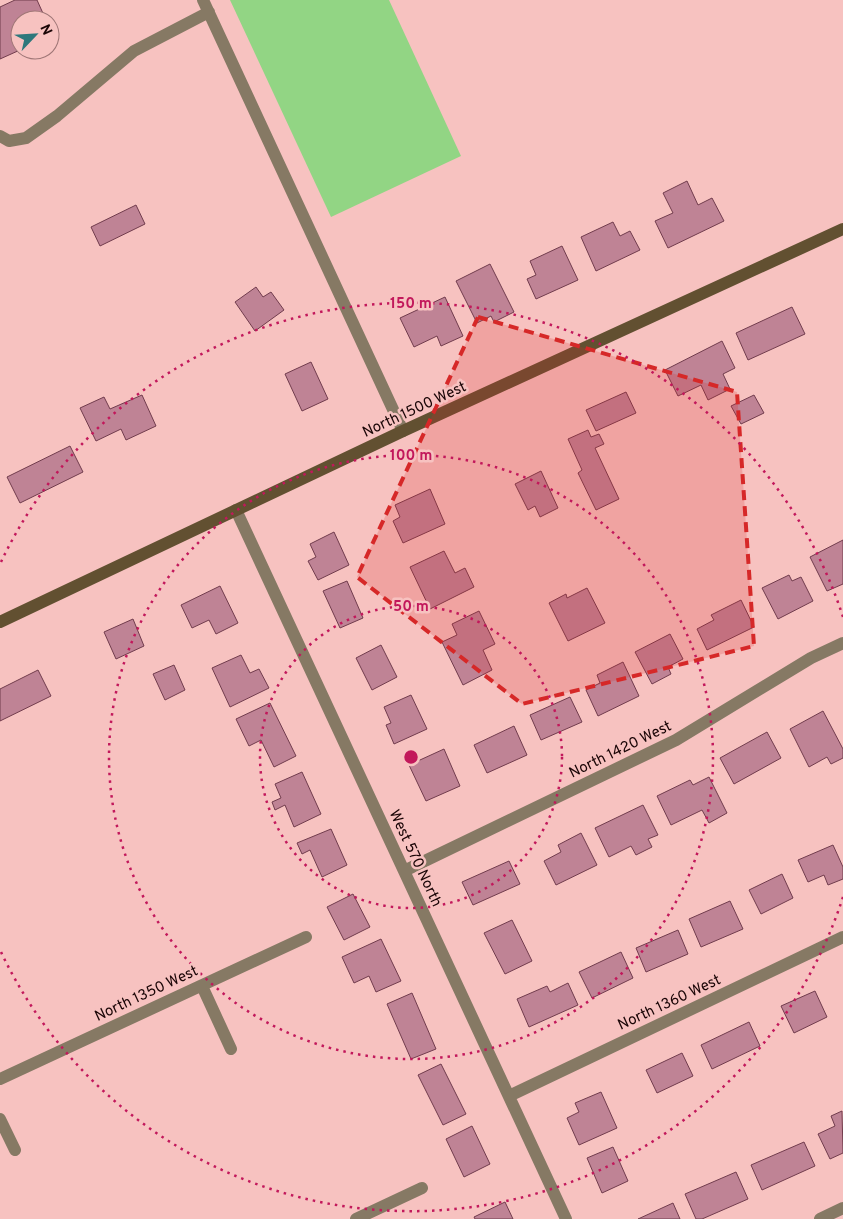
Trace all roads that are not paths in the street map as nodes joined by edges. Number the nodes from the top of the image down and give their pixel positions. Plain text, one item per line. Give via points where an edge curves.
1 (203, 0) edge
2 (209, 12) junction
3 (0, 136) edge
4 (843, 229) edge
5 (403, 431) junction
6 (236, 510) junction
7 (0, 622) edge
8 (843, 643) edge
9 (404, 870) junction
10 (306, 937) dead end
11 (843, 937) edge
12 (202, 986) junction
13 (231, 1049) dead end
14 (0, 1079) edge
15 (509, 1096) junction
16 (0, 1119) edge
17 (15, 1150) dead end
18 (422, 1188) dead end
19 (843, 1208) edge
20 (356, 1219) edge
21 (566, 1219) edge
22 (820, 1219) edge

1 - 2 street
2 - 3 street via 134,51 26,138 9,141
2 - 5 street
4 - 5 street, North 1500 West
5 - 6 street, North 1500 West
6 - 7 street, North 1500 West
6 - 9 street, West 570 North
8 - 9 street, North 1420 West via 811,658 676,740
9 - 15 street, West 570 North
10 - 12 street, North 1350 West
11 - 15 street, North 1360 West
12 - 13 street
12 - 14 street, North 1350 West
15 - 21 street, West 570 North
16 - 17 street
18 - 20 street
19 - 22 street

